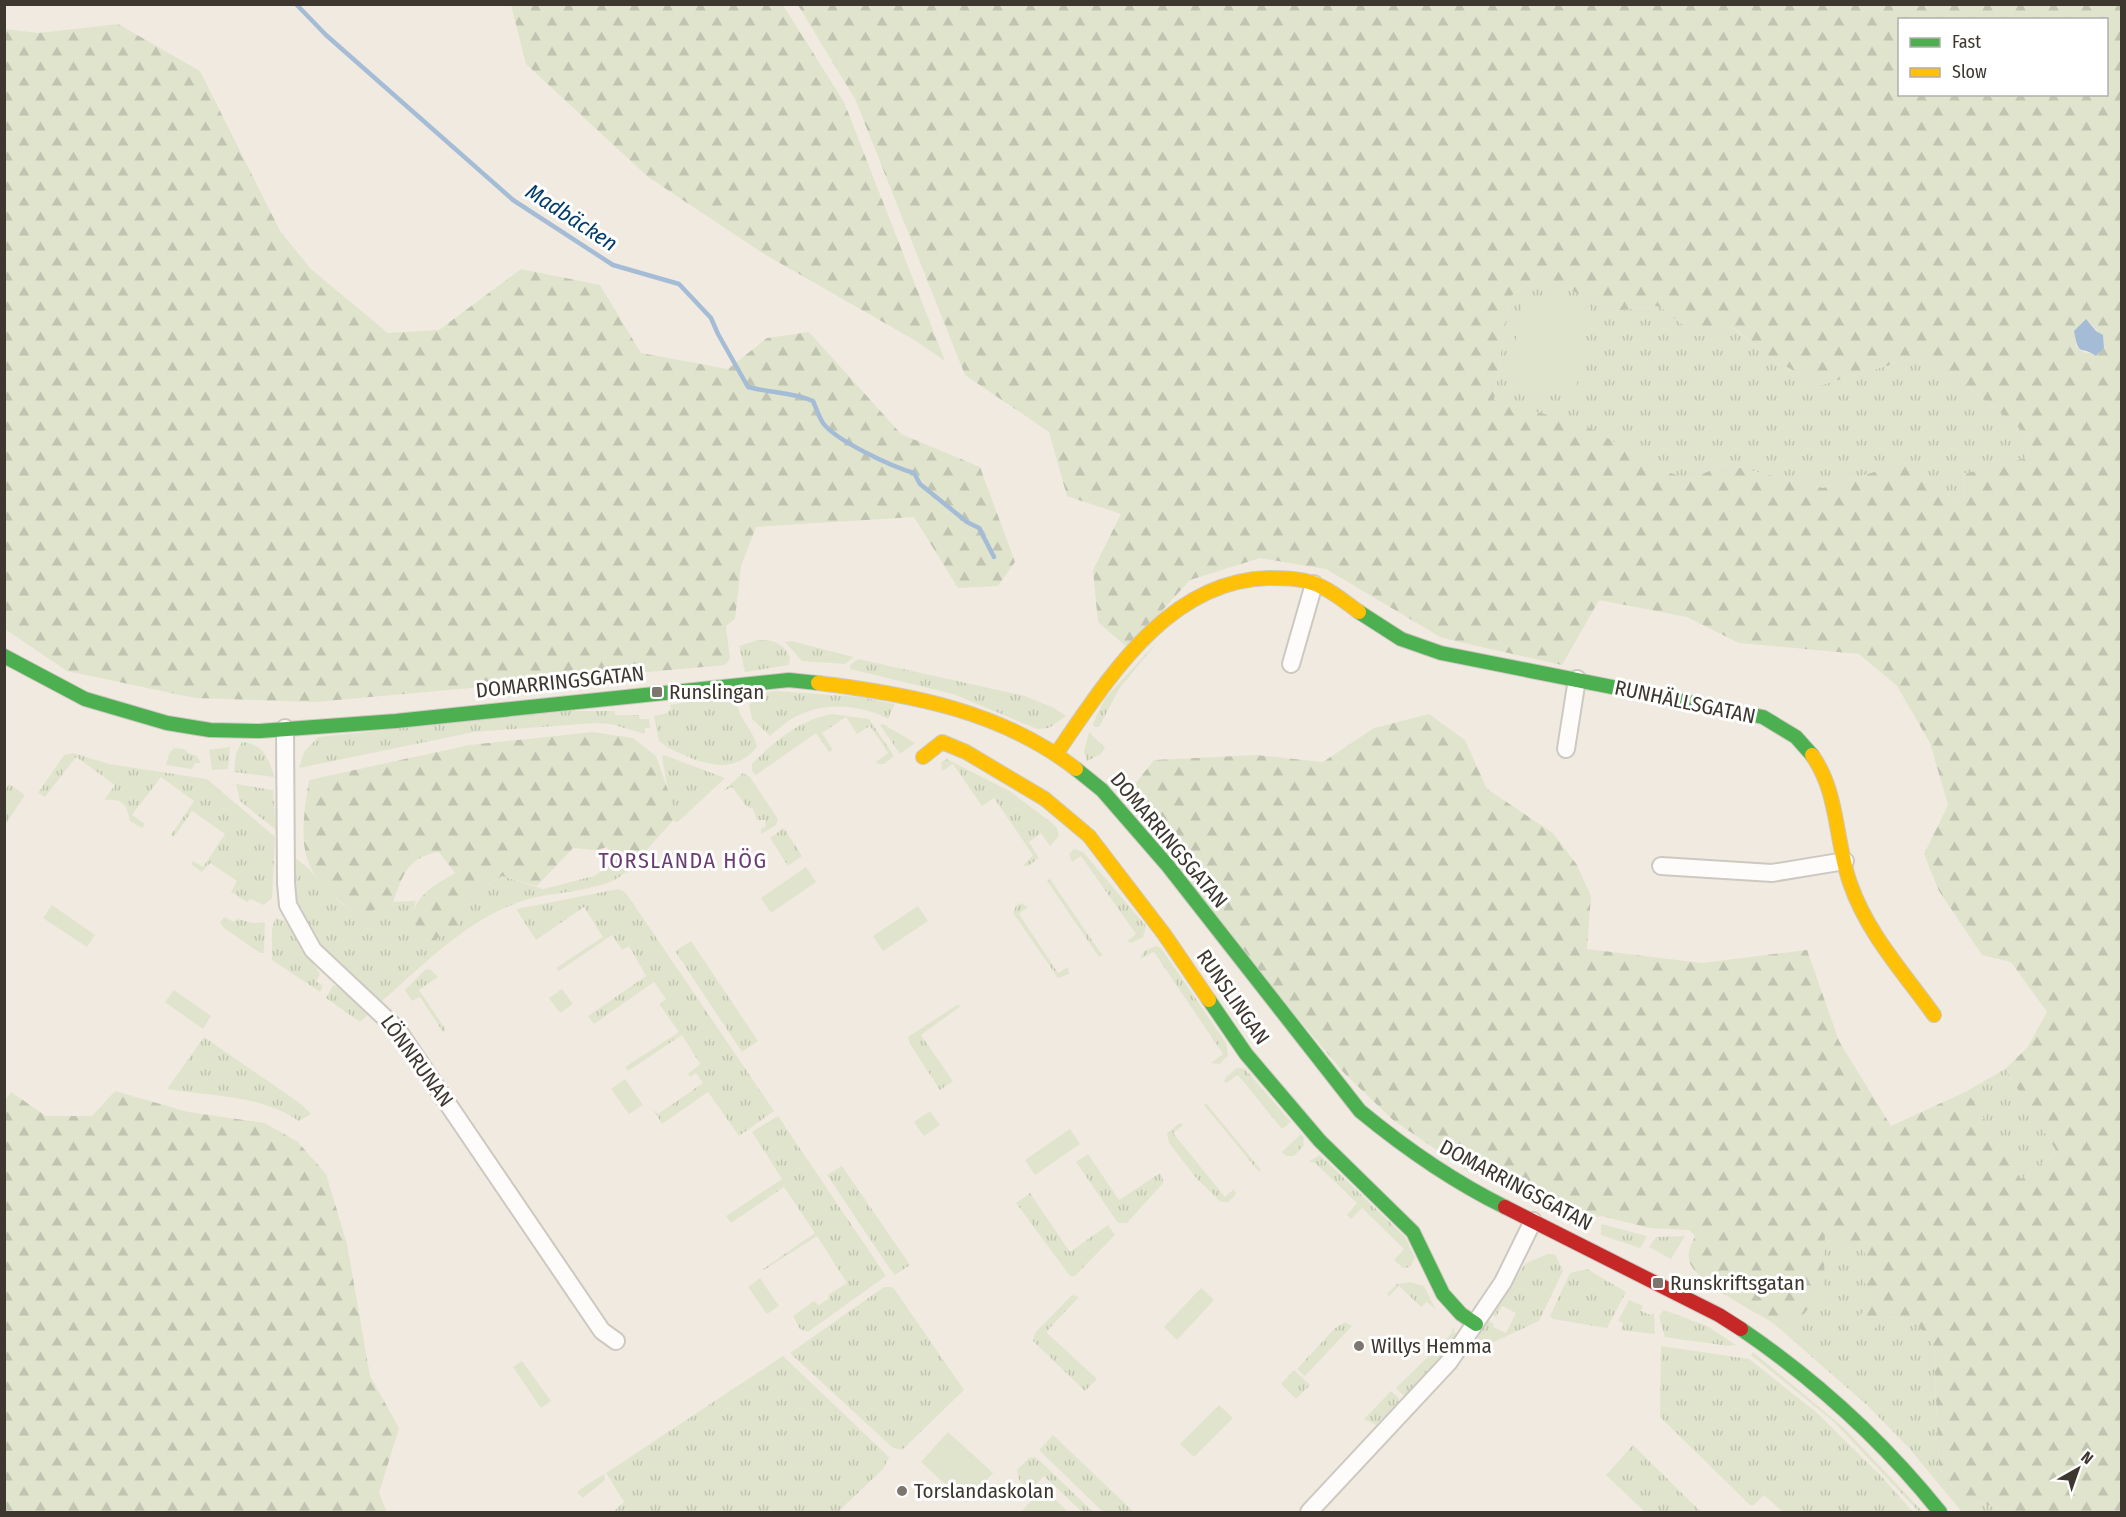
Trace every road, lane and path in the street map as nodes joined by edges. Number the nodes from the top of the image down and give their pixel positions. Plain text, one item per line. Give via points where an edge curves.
1 (1314, 584) junction
2 (4, 656) edge
3 (1291, 664) dead end
4 (1577, 679) junction
5 (285, 728) junction
6 (1566, 748) dead end
7 (1056, 754) junction
8 (923, 757) dead end
9 (1845, 861) junction
10 (1661, 866) dead end
11 (1934, 1015) dead end
12 (1533, 1221) junction
13 (1476, 1324) junction
14 (616, 1341) dead end
15 (1309, 1512) edge
16 (1940, 1512) edge

1 - 3 street
1 - 4 street, RUNHÄLLSGATAN via 1417,647
1 - 7 street, RUNHÄLLSGATAN via 1264,576 1225,582 1197,595 1175,610 1121,666
2 - 5 street, DOMARRINGSGATAN via 85,699 167,723 210,730
4 - 6 street
4 - 9 street, RUNHÄLLSGATAN via 1763,717 1787,731 1804,744 1824,776
5 - 7 street, DOMARRINGSGATAN via 396,721 789,680 860,686 937,702 1002,726
5 - 14 street, LÖNNRUNAN via 286,883 288,905 298,926 313,950 397,1029 602,1331
7 - 12 street, DOMARRINGSGATAN via 1102,790 1137,828 1360,1111 1409,1150 1471,1190
8 - 13 street, RUNSLINGAN via 942,742 966,753 1045,799 1089,836 1164,934 1246,1054 1320,1141 1413,1232 1424,1248 1435,1283 1449,1304
9 - 10 street via 1772,873
9 - 11 street, RUNHÄLLSGATAN via 1864,915
12 - 13 street via 1503,1282
12 - 16 street, DOMARRINGSGATAN via 1719,1315 1774,1352 1850,1416
13 - 15 street via 1449,1362

